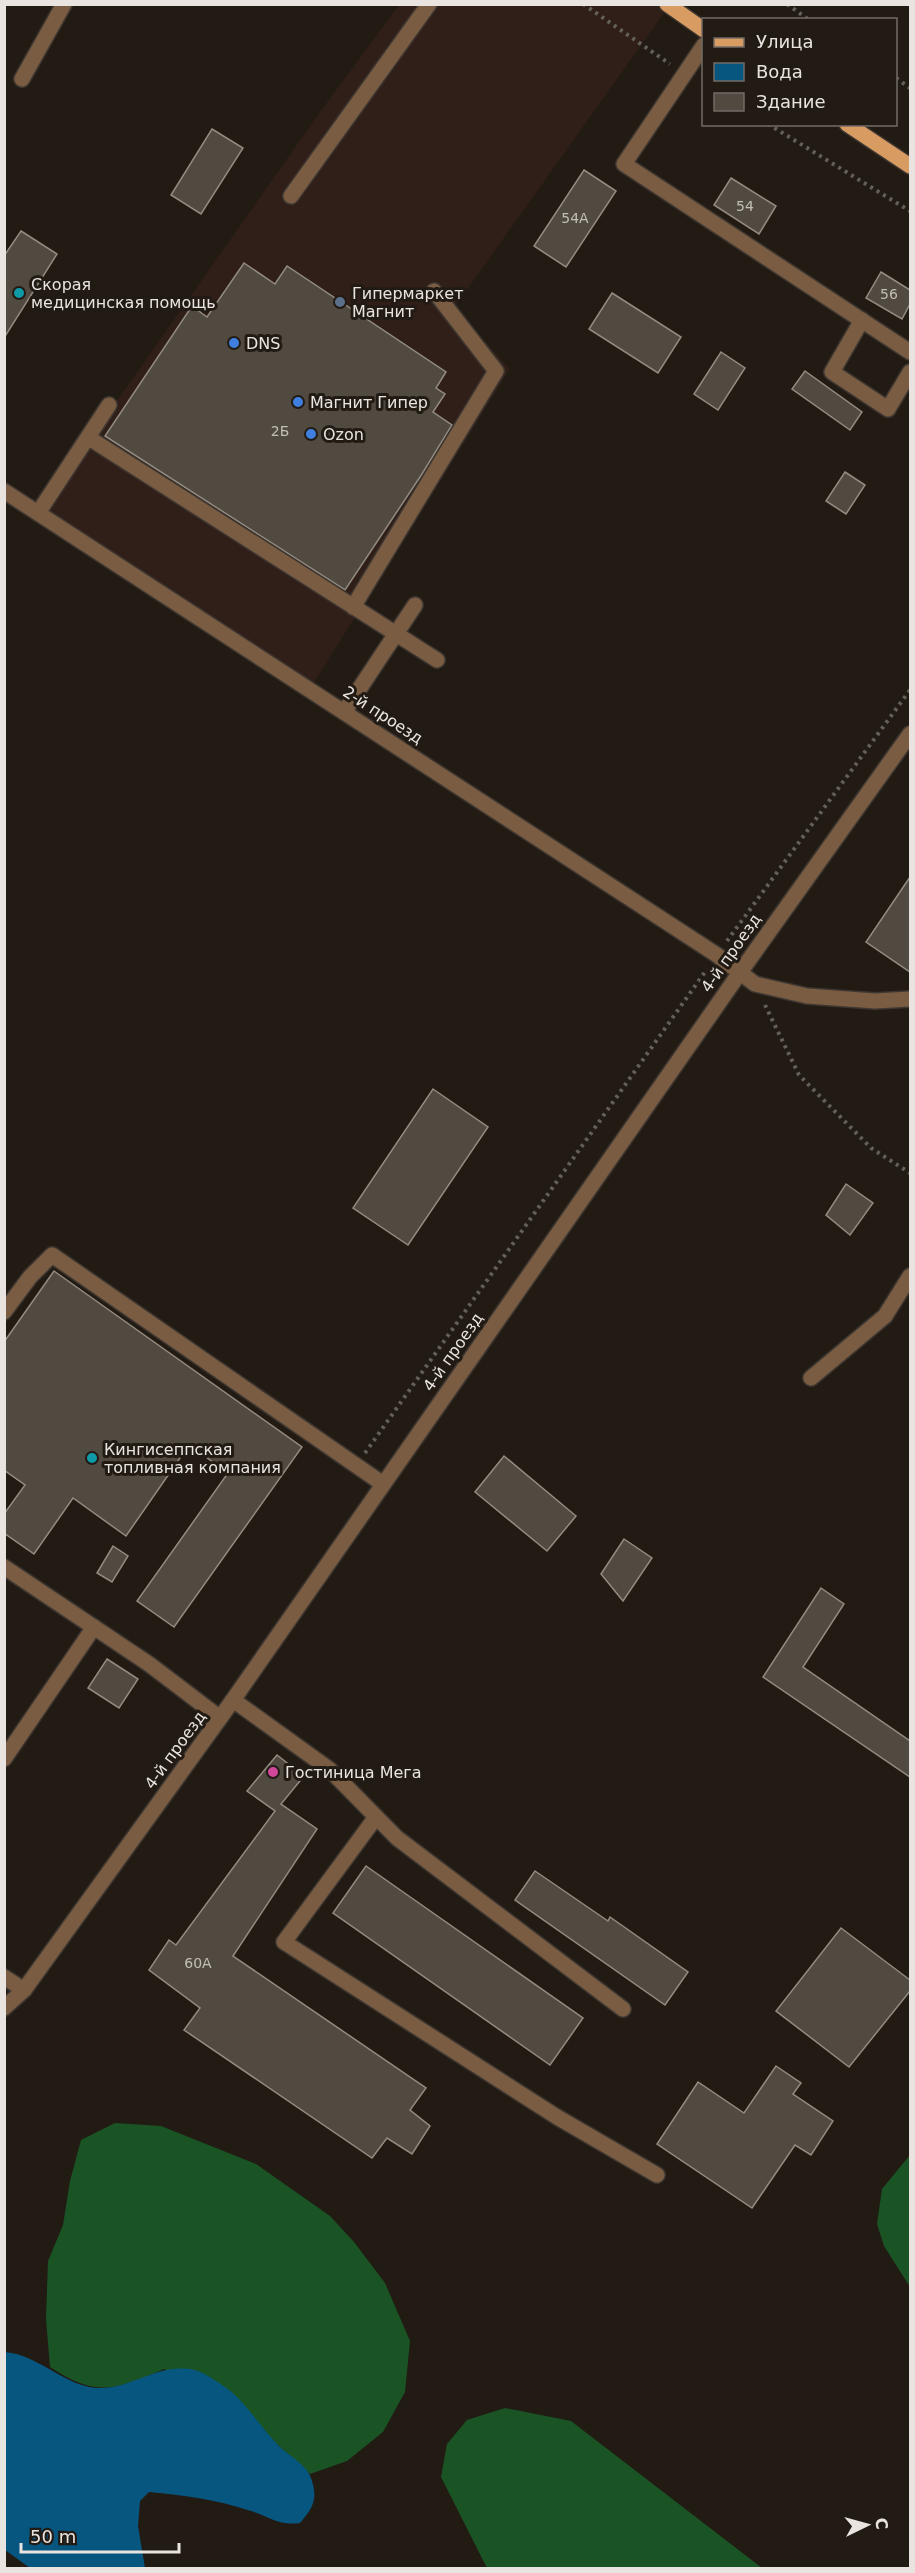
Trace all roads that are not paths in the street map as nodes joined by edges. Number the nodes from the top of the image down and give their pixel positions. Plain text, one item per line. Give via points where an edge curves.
1 (64, 4) edge
2 (429, 4) edge
3 (667, 4) edge
4 (681, 4) edge
5 (702, 19) edge
6 (702, 29) edge
7 (702, 48) edge
8 (22, 79) dead end
9 (850, 126) edge
10 (866, 126) edge
11 (910, 155) edge
12 (910, 166) edge
13 (291, 196) dead end
14 (434, 291) dead end
15 (862, 320) junction
16 (910, 352) edge
17 (910, 372) edge
18 (109, 405) dead end
19 (89, 438) junction
20 (4, 491) edge
21 (38, 513) junction
22 (415, 605) dead end
23 (353, 608) junction
24 (395, 635) junction
25 (437, 660) dead end
26 (345, 711) junction
27 (910, 734) edge
28 (905, 750) edge
29 (741, 970) junction
30 (910, 999) edge
31 (910, 1276) edge
32 (4, 1312) edge
33 (811, 1378) dead end
34 (383, 1484) junction
35 (4, 1567) edge
36 (94, 1627) junction
37 (233, 1700) junction
38 (219, 1718) junction
39 (4, 1759) edge
40 (376, 1817) junction
41 (4, 1977) edge
42 (24, 1990) junction
43 (4, 2008) edge
44 (623, 2009) dead end
45 (657, 2175) dead end

1 - 8 street
2 - 13 street
3 - 6 main road
4 - 5 main road
7 - 15 street via 624,164
9 - 12 main road
10 - 11 main road
14 - 23 street via 496,371
15 - 16 street
15 - 17 street via 832,372 888,409
18 - 19 street
19 - 21 street
19 - 23 street
20 - 21 street, 2-й проезд
21 - 26 street, 2-й проезд
22 - 24 street
23 - 24 street
24 - 25 street
24 - 26 street
26 - 29 street, 2-й проезд
27 - 28 street, 4-й проезд
28 - 29 street, 4-й проезд
29 - 30 street, 2-й проезд via 755,984 807,996 875,1001
29 - 34 street, 4-й проезд
31 - 33 street via 885,1316
32 - 34 street via 52,1255
34 - 37 street, 4-й проезд
35 - 36 street
36 - 38 street
36 - 39 street
37 - 38 street, 4-й проезд
37 - 40 street via 329,1769
38 - 42 street, 4-й проезд
40 - 44 street via 397,1838
40 - 45 street via 285,1942 558,2117
41 - 42 street
42 - 43 street, 4-й проезд

